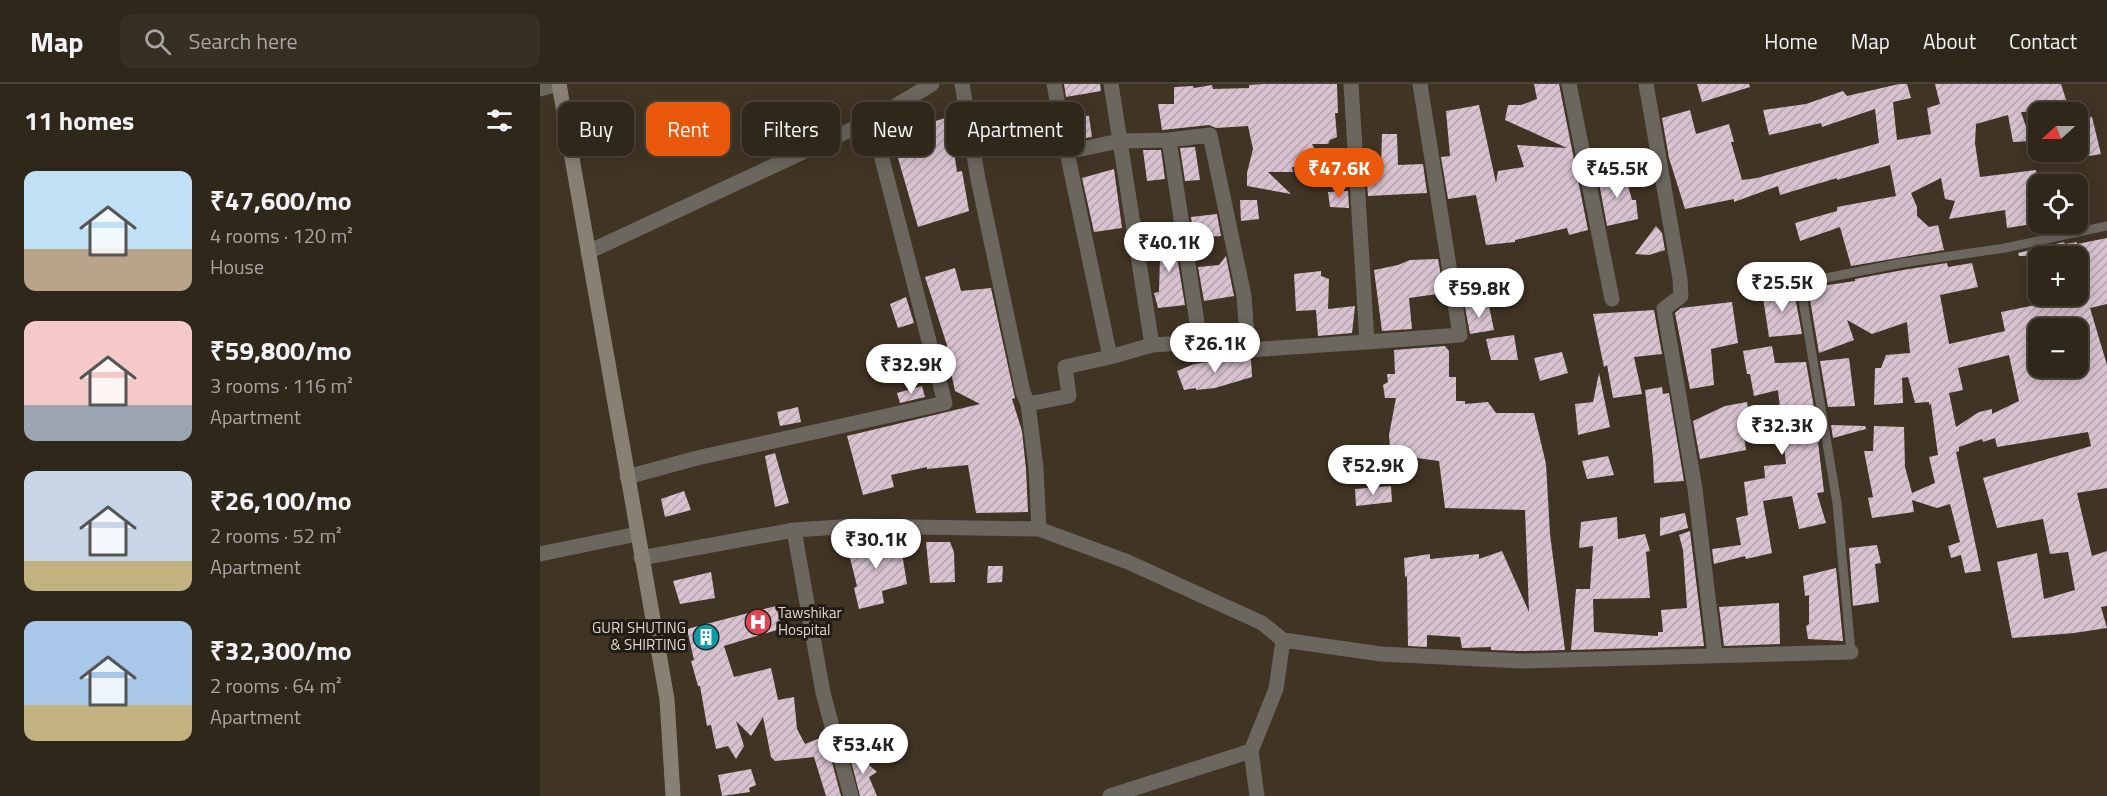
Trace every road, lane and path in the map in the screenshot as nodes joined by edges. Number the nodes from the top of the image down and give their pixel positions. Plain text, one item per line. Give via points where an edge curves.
1 (559, 84) edge
2 (930, 84) edge
3 (962, 84) edge
4 (1054, 84) edge
5 (1111, 84) edge
6 (1351, 84) edge
7 (1420, 84) edge
8 (1569, 84) edge
9 (1646, 84) edge
10 (540, 89) edge
11 (901, 102) edge
12 (1057, 102) edge
13 (852, 129) edge
14 (1169, 140) junction
15 (1119, 141) junction
16 (1084, 148) edge
17 (881, 156) edge
18 (1068, 156) edge
19 (2107, 226) edge
20 (588, 252) junction
21 (1612, 299) dead end
22 (1200, 342) junction
23 (1367, 342) junction
24 (1152, 345) junction
25 (1248, 350) junction
26 (1110, 357) junction
27 (1028, 404) junction
28 (627, 477) junction
29 (1039, 529) junction
30 (794, 530) junction
31 (637, 534) junction
32 (540, 554) edge
33 (641, 558) junction
34 (1283, 640) junction
35 (1851, 652) joint
36 (1715, 656) junction
37 (1251, 751) junction
38 (673, 796) edge
39 (851, 796) edge
40 (1110, 796) edge
41 (1257, 796) edge

1 - 10 street
1 - 20 main road
2 - 11 street
3 - 27 street via 978,179
4 - 12 street
5 - 15 street
6 - 23 street
7 - 23 street via 1460,335
8 - 21 street
9 - 36 street via 1680,279 1681,296 1664,309 1695,489
13 - 20 street
14 - 15 street
14 - 22 street
14 - 25 street via 1210,135 1244,296
15 - 16 street
15 - 24 street
17 - 28 street via 945,403
18 - 26 street
19 - 35 lane via 2005,248 1800,283 1837,503
20 - 28 main road
22 - 24 street
22 - 25 street
23 - 25 street
24 - 26 street
26 - 27 street via 1065,368 1069,396
27 - 29 street
28 - 31 main road
29 - 30 street via 855,526
29 - 34 street via 1128,562 1262,623
30 - 33 street
30 - 39 street via 823,693
31 - 32 street
31 - 33 main road
33 - 38 main road via 667,699
34 - 36 street via 1381,654 1521,661
34 - 37 street via 1276,689
35 - 36 street
37 - 40 street
37 - 41 street

